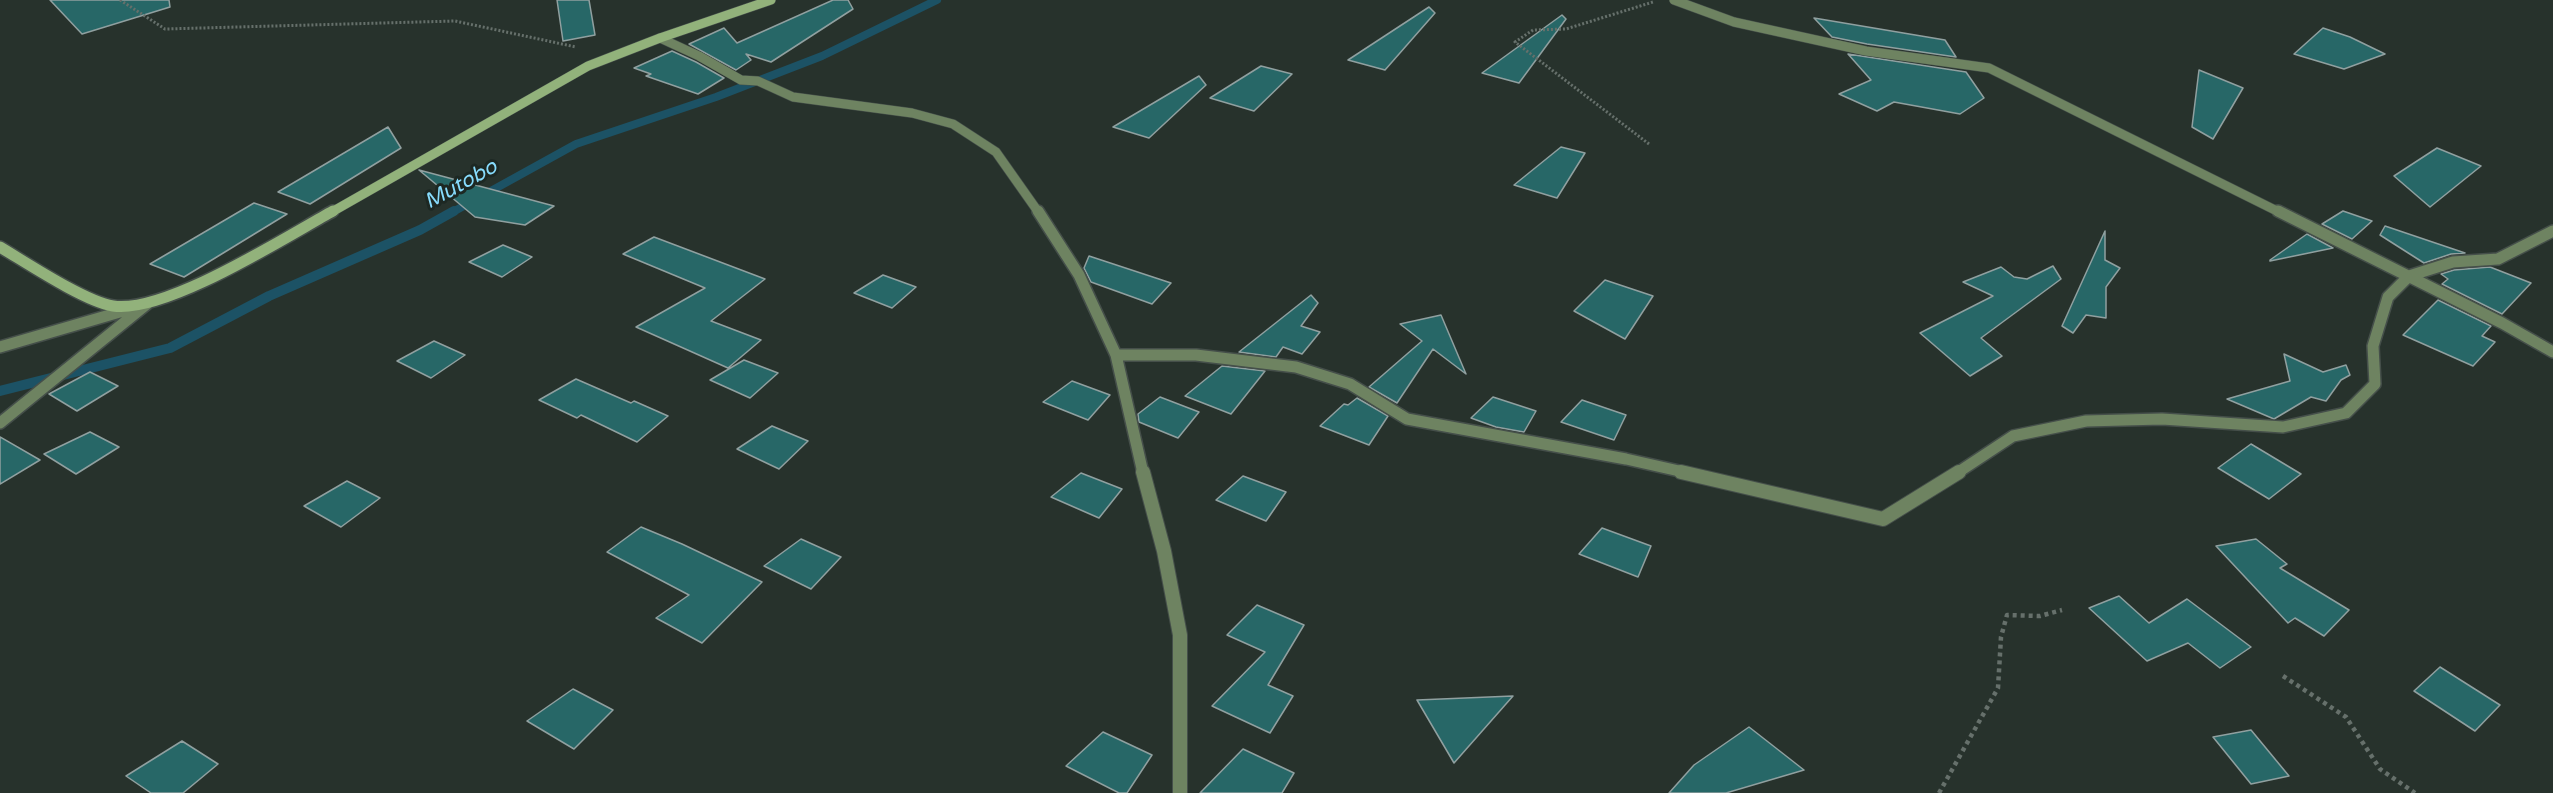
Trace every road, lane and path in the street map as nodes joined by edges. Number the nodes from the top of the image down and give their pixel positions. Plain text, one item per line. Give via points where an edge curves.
1 (120, 0) edge
2 (771, 0) edge
3 (1659, 0) edge
4 (1674, 0) edge
5 (1706, 0) edge
6 (1698, 10) junction
7 (660, 38) junction
8 (588, 66) junction
9 (1649, 144) dead end
10 (2553, 231) edge
11 (0, 247) edge
12 (2409, 276) junction
13 (147, 304) junction
14 (0, 347) edge
15 (2553, 352) edge
16 (1116, 355) junction
17 (0, 423) edge
18 (2062, 610) dead end
19 (2283, 676) dead end
20 (1180, 793) edge
21 (1939, 793) edge
22 (2415, 793) edge

1 - 8 path via 165,29 456,21 591,51
2 - 7 main road
3 - 9 path via 1566,29 1533,30 1515,42
4 - 6 street
5 - 6 street
6 - 12 street via 1734,22 1866,51 1989,68
7 - 8 main road
7 - 16 street via 741,80 758,81 793,97 912,113 953,124 996,153 1078,275
8 - 13 main road via 400,175 187,290
10 - 12 street via 2498,259 2453,262
11 - 13 main road via 78,292 113,306
12 - 15 street
12 - 16 street via 2388,297 2373,346 2375,384 2346,413 2283,427 2162,419 2086,421 2013,436 1883,519 1626,459 1407,419 1350,384 1296,368 1196,355
13 - 14 street
13 - 17 street
16 - 20 street via 1164,550 1180,634
18 - 21 path via 2040,616 2007,615 2001,637 1998,688
19 - 22 path via 2346,717 2380,769

